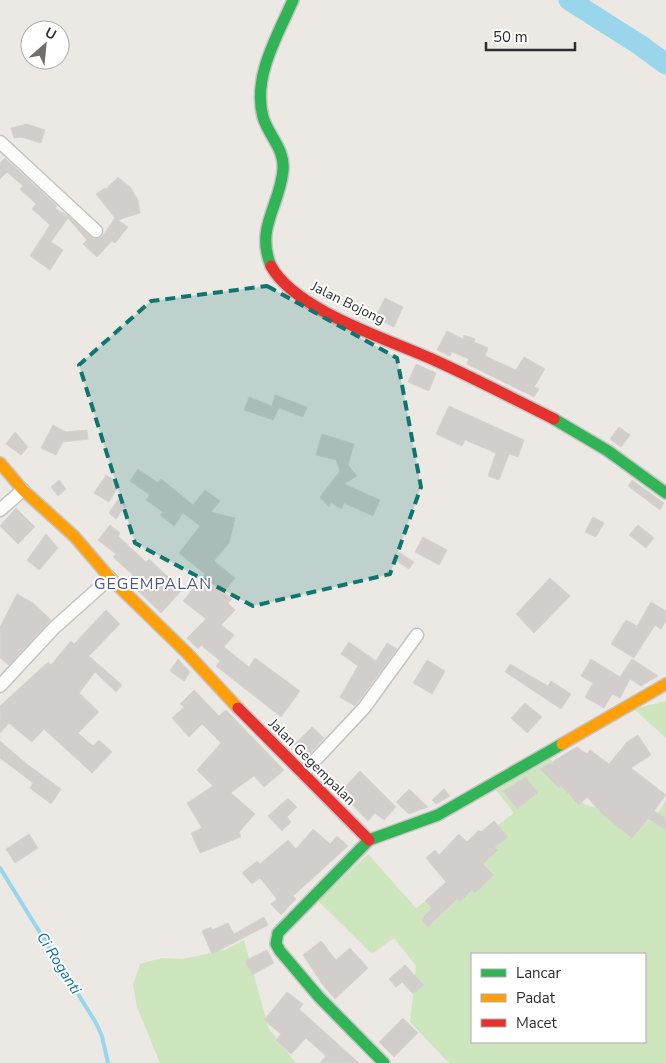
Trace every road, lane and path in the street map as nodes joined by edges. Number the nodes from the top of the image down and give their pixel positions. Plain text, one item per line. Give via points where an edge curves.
1 (293, 0) edge
2 (0, 142) edge
3 (96, 231) dead end
4 (0, 463) edge
5 (23, 490) junction
6 (666, 493) edge
7 (0, 510) edge
8 (110, 578) junction
9 (417, 635) dead end
10 (666, 684) edge
11 (0, 686) edge
12 (303, 773) junction
13 (369, 840) junction
14 (384, 1063) edge

1 - 6 street, Jalan Bojong via 259,86 263,118 274,136 283,170 264,229 265,247 272,267 290,290 313,304 585,435
2 - 3 street
4 - 5 street, Jalan Gegempalan
5 - 7 street
5 - 8 street, Jalan Gegempalan via 74,536
8 - 11 street via 54,628
8 - 12 street, Jalan Gegempalan via 188,653
9 - 12 street via 364,708
10 - 13 street via 438,816
12 - 13 street, Jalan Gegempalan
13 - 14 street via 283,927 276,944 319,996

